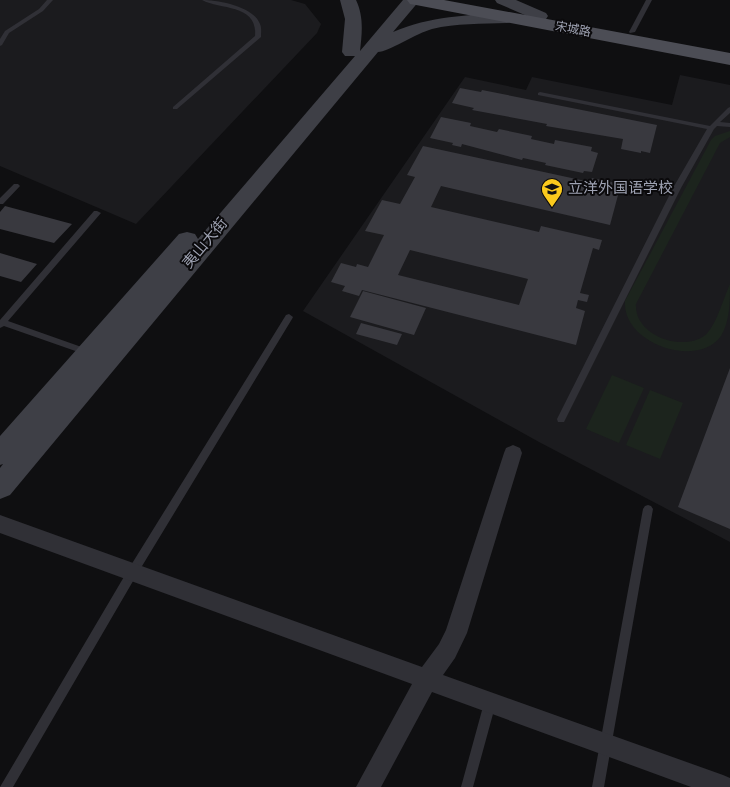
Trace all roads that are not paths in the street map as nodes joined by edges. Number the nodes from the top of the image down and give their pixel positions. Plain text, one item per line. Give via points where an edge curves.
1 (50, 0) edge
2 (205, 0) edge
3 (348, 0) edge
4 (396, 0) edge
5 (414, 0) edge
6 (468, 0) edge
7 (503, 0) edge
8 (649, 0) edge
9 (540, 16) junction
10 (507, 18) junction
11 (632, 32) junction
12 (0, 44) edge
13 (730, 50) edge
14 (358, 54) junction
15 (730, 59) edge
16 (540, 94) dead end
17 (175, 108) dead end
18 (730, 109) edge
19 (730, 125) edge
20 (713, 126) junction
21 (16, 186) dead end
22 (0, 202) edge
23 (97, 213) dead end
24 (289, 317) dead end
25 (1, 323) edge
26 (88, 352) junction
27 (561, 418) dead end
28 (513, 453) dead end
29 (0, 454) edge
30 (0, 487) edge
31 (648, 509) dead end
32 (0, 524) edge
33 (132, 572) junction
34 (427, 679) junction
35 (490, 702) junction
36 (606, 744) junction
37 (6, 787) edge
38 (368, 787) edge
39 (468, 787) edge
40 (598, 787) edge
41 (723, 787) edge

1 - 12 lane via 41,10 7,32
2 - 17 lane via 246,12 258,23 258,37
3 - 14 main road
4 - 14 main road, 夷山大街
5 - 10 main road, 宋城路
5 - 14 main road, 夷山大街
6 - 9 main road, 宋城路
7 - 9 main road
8 - 11 lane
9 - 11 main road, 宋城路
10 - 14 main road via 423,25
10 - 15 main road, 宋城路
11 - 13 main road, 宋城路
14 - 26 main road, 夷山大街
14 - 30 main road, 夷山大街
16 - 20 lane
18 - 20 lane
19 - 20 lane
20 - 27 lane via 677,188
21 - 22 lane
23 - 25 lane
24 - 33 lane
25 - 26 lane
26 - 29 main road, 夷山大街
28 - 34 street via 456,633 448,651
31 - 36 lane
32 - 33 street
33 - 34 street
33 - 37 lane
34 - 35 street
34 - 38 street
35 - 36 street
35 - 39 lane
36 - 40 lane
36 - 41 street

